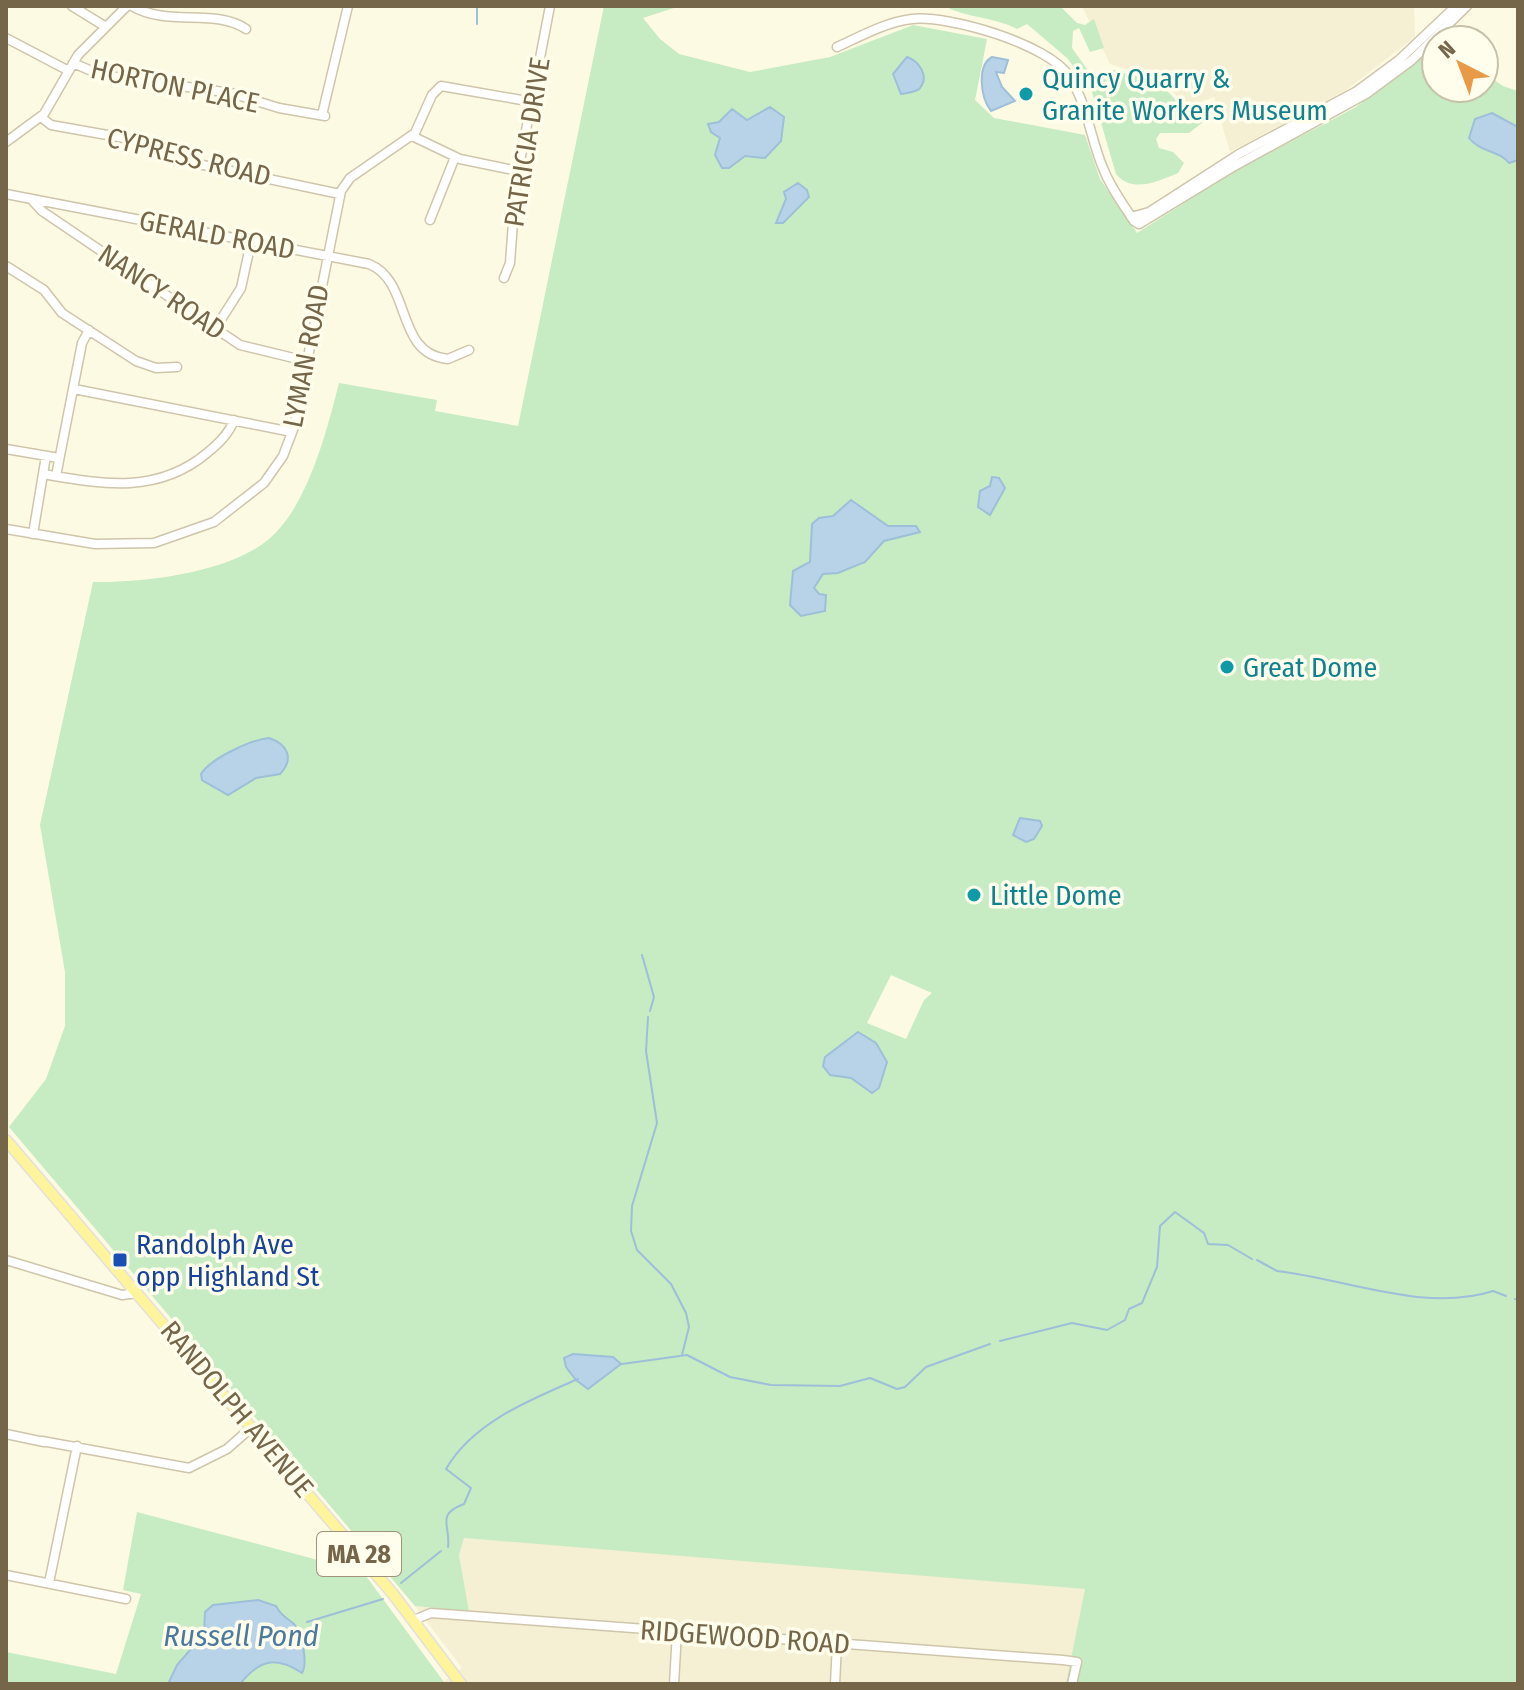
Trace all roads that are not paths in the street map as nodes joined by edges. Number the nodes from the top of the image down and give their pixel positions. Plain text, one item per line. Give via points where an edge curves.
1 (72, 6) edge
2 (130, 6) edge
3 (348, 6) edge
4 (550, 6) edge
5 (1456, 6) edge
6 (1467, 6) edge
7 (106, 27) junction
8 (246, 29) dead end
9 (6, 38) edge
10 (837, 47) dead end
11 (71, 67) junction
12 (533, 102) junction
13 (41, 117) junction
14 (412, 136) junction
15 (6, 142) edge
16 (455, 157) junction
17 (518, 171) junction
18 (6, 194) edge
19 (340, 194) junction
20 (31, 199) junction
21 (1131, 217) junction
22 (430, 220) dead end
23 (251, 242) junction
24 (326, 256) junction
25 (6, 266) edge
26 (504, 278) dead end
27 (215, 329) junction
28 (89, 330) junction
29 (469, 350) dead end
30 (306, 361) junction
31 (177, 367) dead end
32 (74, 389) junction
33 (234, 420) junction
34 (292, 432) junction
35 (6, 449) edge
36 (46, 456) junction
37 (59, 458) junction
38 (43, 474) junction
39 (56, 476) junction
40 (6, 529) edge
41 (33, 534) junction
42 (6, 1140) edge
43 (6, 1260) edge
44 (138, 1293) junction
45 (250, 1426) junction
46 (6, 1434) edge
47 (76, 1448) junction
48 (6, 1575) edge
49 (49, 1583) junction
50 (126, 1599) dead end
51 (414, 1620) junction
52 (677, 1632) junction
53 (837, 1644) junction
54 (461, 1684) edge
55 (674, 1684) edge
56 (835, 1684) edge
57 (1072, 1684) edge

1 - 7 street
2 - 7 street
2 - 8 street via 154,16 233,22
3 - 11 street, HORTON PLACE via 323,116 231,93
4 - 12 street, PATRICIA DRIVE
5 - 21 street via 1357,91 1239,154 1149,212
6 - 21 street via 1412,60 1360,99 1231,168 1145,222 1136,224
7 - 11 street
9 - 11 street, HORTON PLACE
10 - 21 street via 917,18 1034,47 1060,65 1076,87 1102,166
11 - 13 street
12 - 14 street via 441,86
12 - 17 street, PATRICIA DRIVE
13 - 15 street
13 - 19 street, CYPRESS ROAD via 51,125 145,143 184,161
14 - 16 street
14 - 19 street via 353,176
16 - 17 street
16 - 22 street
17 - 26 street, PATRICIA DRIVE
18 - 20 street, GERALD ROAD
19 - 24 street, LYMAN ROAD
20 - 23 street, GERALD ROAD
20 - 27 street, NANCY ROAD
23 - 24 street, GERALD ROAD
23 - 27 street via 241,288
24 - 29 street, GERALD ROAD via 369,264 387,275 412,336 428,354 452,359
24 - 30 street, LYMAN ROAD
25 - 28 street via 40,286 59,311
27 - 30 street, NANCY ROAD via 247,349
28 - 31 street via 146,366
28 - 32 street
30 - 34 street, LYMAN ROAD
32 - 33 street
32 - 37 street
33 - 34 street
33 - 39 street via 207,454 163,478 117,485
34 - 41 street, LYMAN ROAD via 280,462 260,487 232,511 189,533 121,546
35 - 36 street
36 - 37 street
36 - 38 street
37 - 39 street
38 - 39 street
38 - 41 street
40 - 41 street, LYMAN ROAD
42 - 44 main road, RANDOLPH AVENUE / MA 28
43 - 44 street via 122,1295
44 - 45 main road, RANDOLPH AVENUE / MA 28
45 - 47 street via 201,1465 185,1468
45 - 51 main road, RANDOLPH AVENUE / MA 28
46 - 47 street
47 - 49 street
48 - 49 street
49 - 50 street
51 - 52 street, RIDGEWOOD ROAD via 431,1613
51 - 54 main road, RANDOLPH AVENUE / MA 28
52 - 53 street, RIDGEWOOD ROAD
52 - 55 street
53 - 56 street
53 - 57 street, RIDGEWOOD ROAD via 1077,1662

